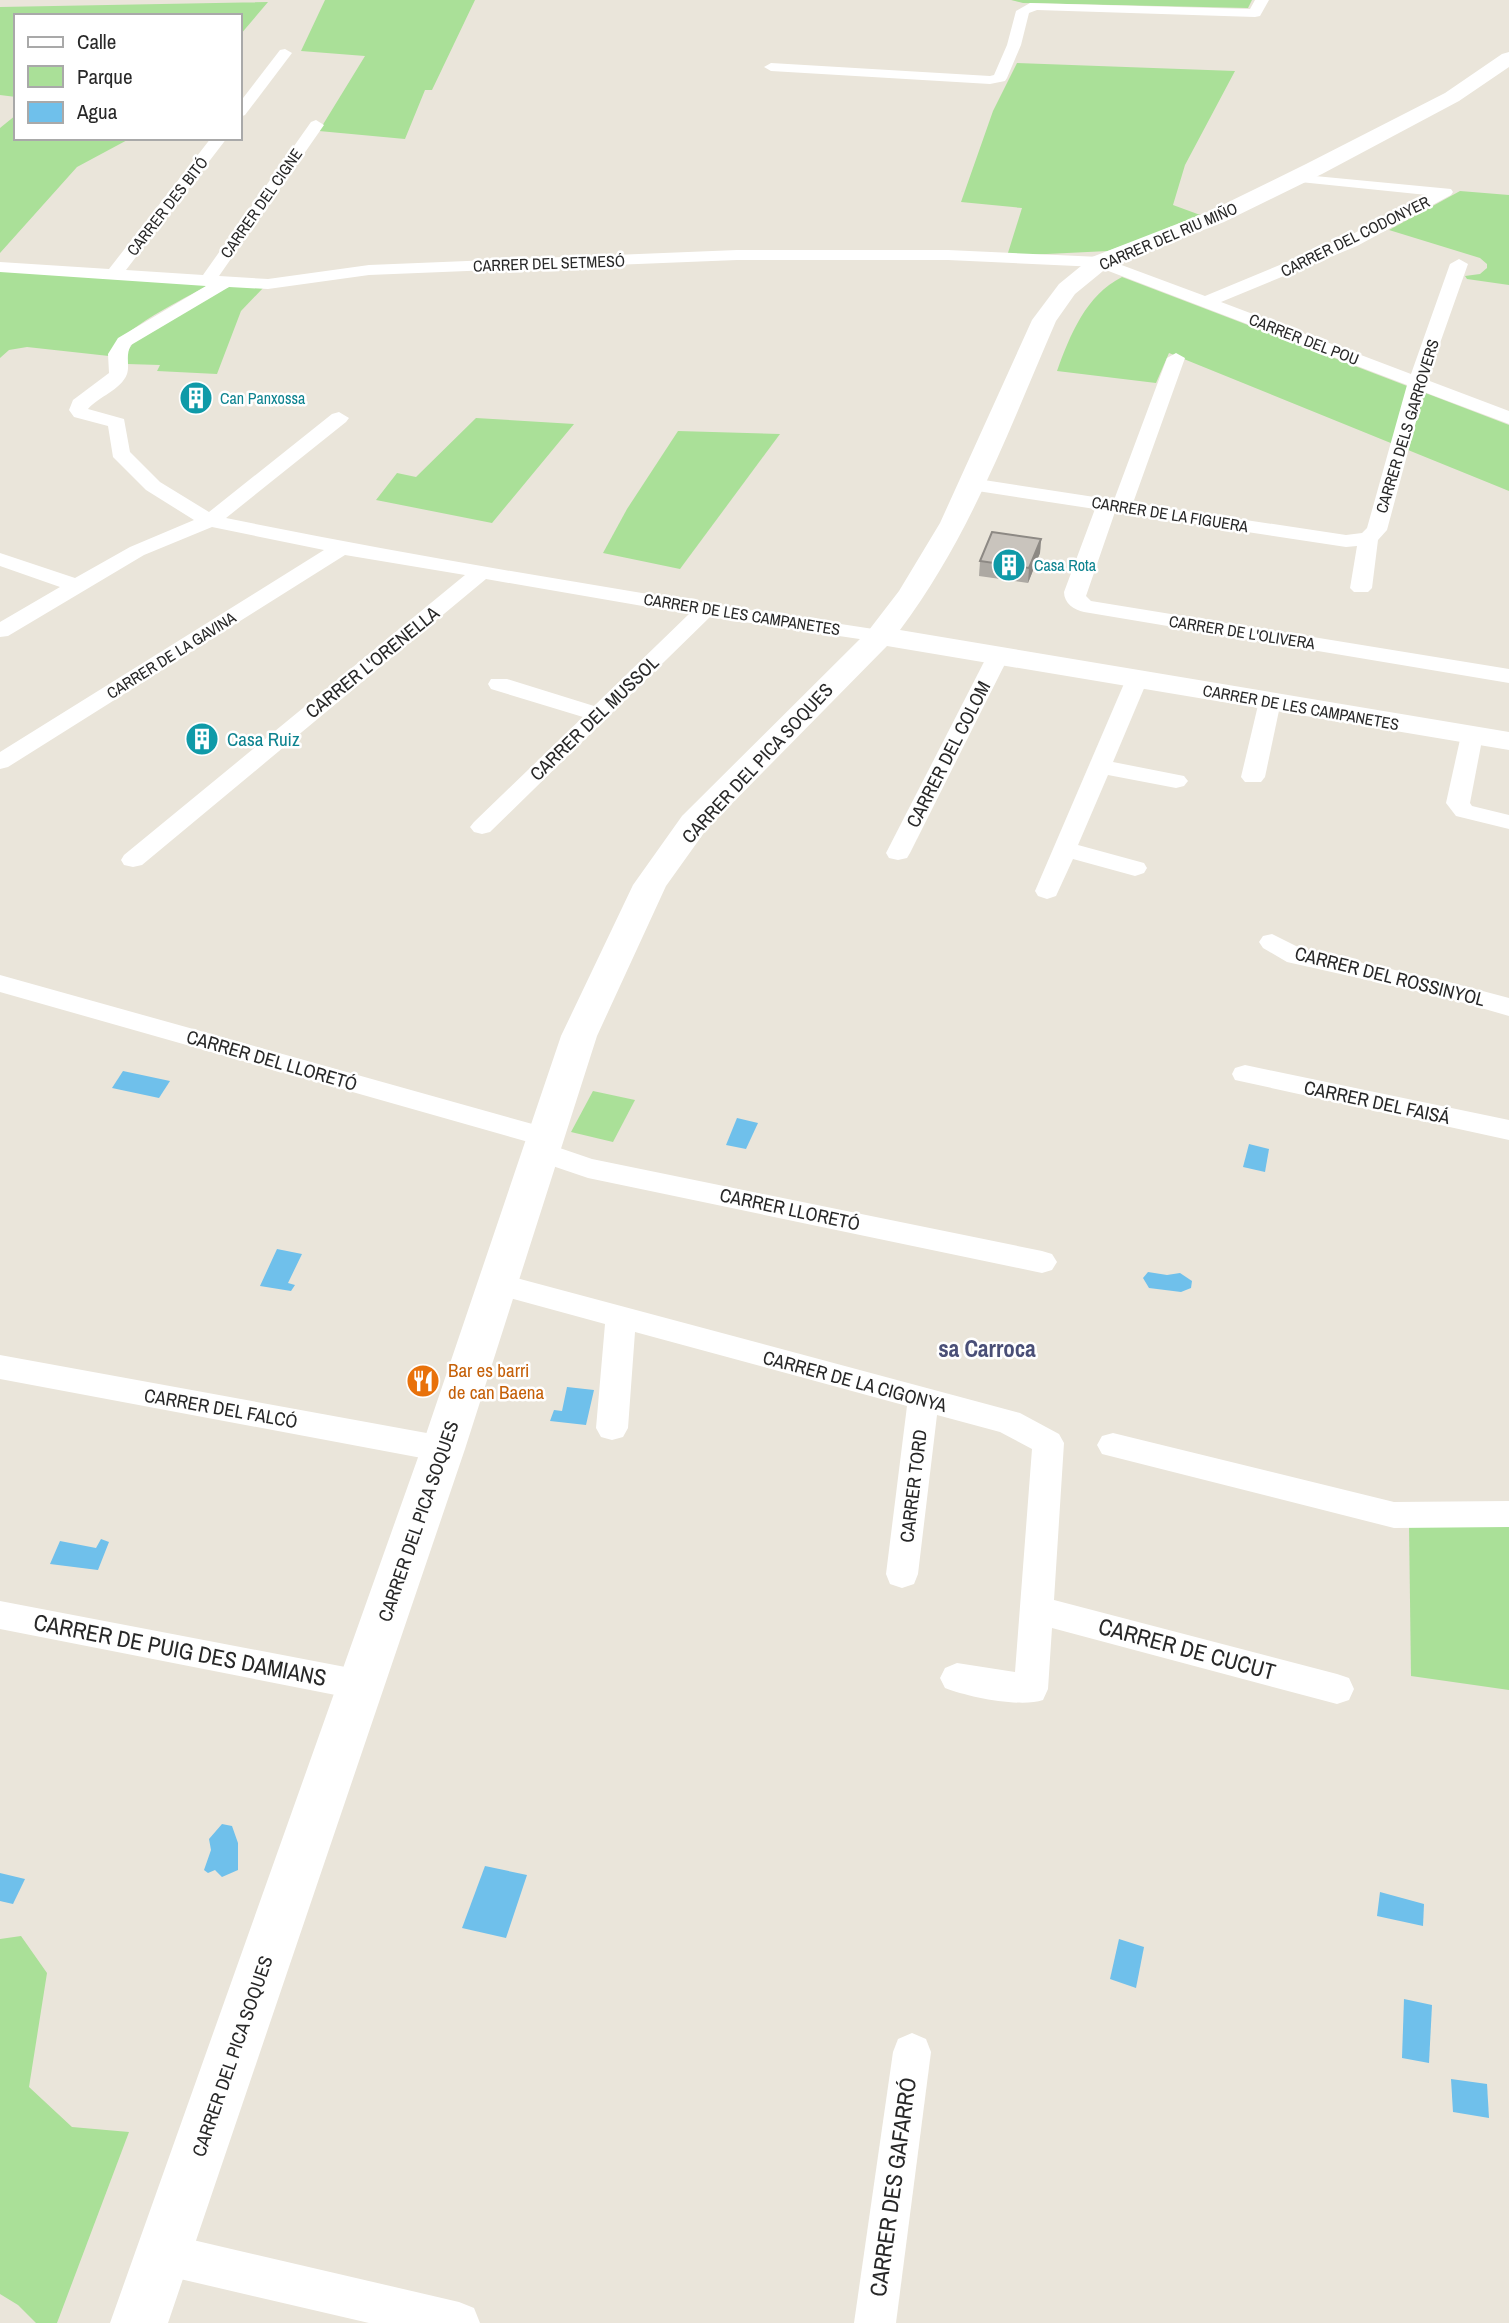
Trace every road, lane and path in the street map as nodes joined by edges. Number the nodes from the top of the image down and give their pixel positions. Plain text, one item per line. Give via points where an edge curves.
1 (1258, 6) edge
2 (285, 52) dead end
3 (1509, 58) edge
4 (771, 67) dead end
5 (242, 109) edge
6 (316, 125) dead end
7 (217, 140) edge
8 (1300, 177) junction
9 (1100, 262) junction
10 (1459, 264) dead end
11 (0, 267) edge
12 (114, 274) junction
13 (216, 281) junction
14 (1205, 302) junction
15 (1176, 358) dead end
16 (1418, 382) junction
17 (339, 418) dead end
18 (1509, 418) edge
19 (971, 484) junction
20 (1114, 506) junction
21 (210, 521) junction
22 (1368, 538) junction
23 (342, 548) junction
24 (0, 559) edge
25 (482, 572) junction
26 (77, 586) junction
27 (1361, 588) dead end
28 (705, 610) junction
29 (0, 631) edge
30 (880, 636) junction
31 (998, 656) junction
32 (1509, 676) edge
33 (1137, 679) junction
34 (499, 684) dead end
35 (1270, 701) junction
36 (598, 714) junction
37 (1472, 735) junction
38 (1509, 741) edge
39 (0, 762) edge
40 (1100, 767) junction
41 (1252, 777) dead end
42 (1176, 780) dead end
43 (1509, 821) edge
44 (482, 827) dead end
45 (1064, 849) junction
46 (898, 853) dead end
47 (133, 860) dead end
48 (1135, 868) dead end
49 (1046, 891) dead end
50 (1272, 942) dead end
51 (0, 983) edge
52 (1509, 1007) edge
53 (1245, 1074) dead end
54 (1509, 1130) edge
55 (542, 1144) junction
56 (1042, 1262) dead end
57 (498, 1284) junction
58 (621, 1317) junction
59 (0, 1367) edge
60 (923, 1399) junction
61 (612, 1428) dead end
62 (1113, 1445) dead end
63 (443, 1449) junction
64 (1509, 1514) edge
65 (902, 1574) dead end
66 (1037, 1610) junction
67 (0, 1615) edge
68 (957, 1678) dead end
69 (361, 1685) junction
70 (1337, 1689) dead end
71 (912, 2052) dead end
72 (163, 2254) junction
73 (139, 2323) edge
74 (459, 2323) edge
75 (875, 2323) edge

1 - 4 street via 1035,6 1023,11 1000,78 990,80
2 - 5 street
3 - 8 street, CARRER DEL RIU MIÑO via 1452,97
6 - 13 street, CARRER DEL CIGNE
7 - 12 street, CARRER DES BITÓ
8 - 9 street, CARRER DEL RIU MIÑO via 1216,217
8 - 14 street, CARRER DEL CODONYER via 1445,192 1351,242
9 - 13 street, CARRER DEL SETMESÓ via 948,255 737,255 369,270 268,284
9 - 14 street, CARRER DEL POU
9 - 19 street, CARRER DEL RIU MIÑO via 1052,306
10 - 16 street, CARRER DELS GARROVERS
11 - 12 street, CARRER DEL SETMESÓ
12 - 13 street, CARRER DEL SETMESÓ
13 - 21 street via 124,342 112,382 78,410 117,423 120,453 153,486
14 - 16 street, CARRER DEL POU
15 - 20 street
16 - 18 street, CARRER DEL POU
16 - 22 street, CARRER DELS GARROVERS via 1377,530
17 - 21 street
19 - 20 street, CARRER DE LA FIGUERA
19 - 30 street, CARRER DEL RIU MIÑO via 954,523
20 - 22 street, CARRER DE LA FIGUERA via 1346,541
20 - 32 street, CARRER DE L'OLIVERA via 1075,592 1074,598 1084,606
21 - 23 street, CARRER DE LES CAMPANETES
21 - 26 street via 137,551
22 - 27 street, CARRER DELS GARROVERS
23 - 25 street, CARRER DE LES CAMPANETES
23 - 39 street, CARRER DE LA GAVINA
24 - 26 street
25 - 28 street, CARRER DE LES CAMPANETES
25 - 47 street, CARRER L'ORENELLA
26 - 29 street
28 - 30 street, CARRER DE LES CAMPANETES
28 - 36 street, CARRER DEL MUSSOL
30 - 31 street, CARRER DE LES CAMPANETES
30 - 55 street, CARRER DEL PICA SOQUES via 694,823 650,885 579,1036
31 - 33 street, CARRER DE LES CAMPANETES
31 - 46 street, CARRER DEL COLOM
33 - 35 street, CARRER DE LES CAMPANETES
33 - 40 street
34 - 36 street
35 - 37 street, CARRER DE LES CAMPANETES
35 - 41 street
36 - 44 street, CARRER DEL MUSSOL
37 - 38 street, CARRER DE LES CAMPANETES
37 - 43 street via 1458,803 1464,811
40 - 42 street
40 - 45 street
45 - 48 street
45 - 49 street
50 - 52 street, CARRER DEL ROSSINYOL via 1296,956
51 - 55 street, CARRER DEL LLORETÓ
53 - 54 street, CARRER DEL FAISÁ
55 - 56 street, CARRER LLORETÓ via 588,1168
55 - 57 street, CARRER DEL PICA SOQUES
57 - 58 street, CARRER DE LA CIGONYA
57 - 63 street, CARRER DEL PICA SOQUES
58 - 60 street, CARRER DE LA CIGONYA
58 - 61 street
59 - 63 street, CARRER DEL FALCÓ
60 - 65 street, CARRER TORD
60 - 66 street, CARRER DE LA CIGONYA via 1009,1422 1048,1443
62 - 64 street via 1394,1515
63 - 69 street, CARRER DEL PICA SOQUES
66 - 68 street via 1031,1689
66 - 70 street, CARRER DE CUCUT
67 - 69 street, CARRER DE PUIG DES DAMIANS
69 - 72 street, CARRER DEL PICA SOQUES
71 - 75 street, CARRER DES GAFARRÓ
72 - 73 street, CARRER DEL PICA SOQUES
72 - 74 street

